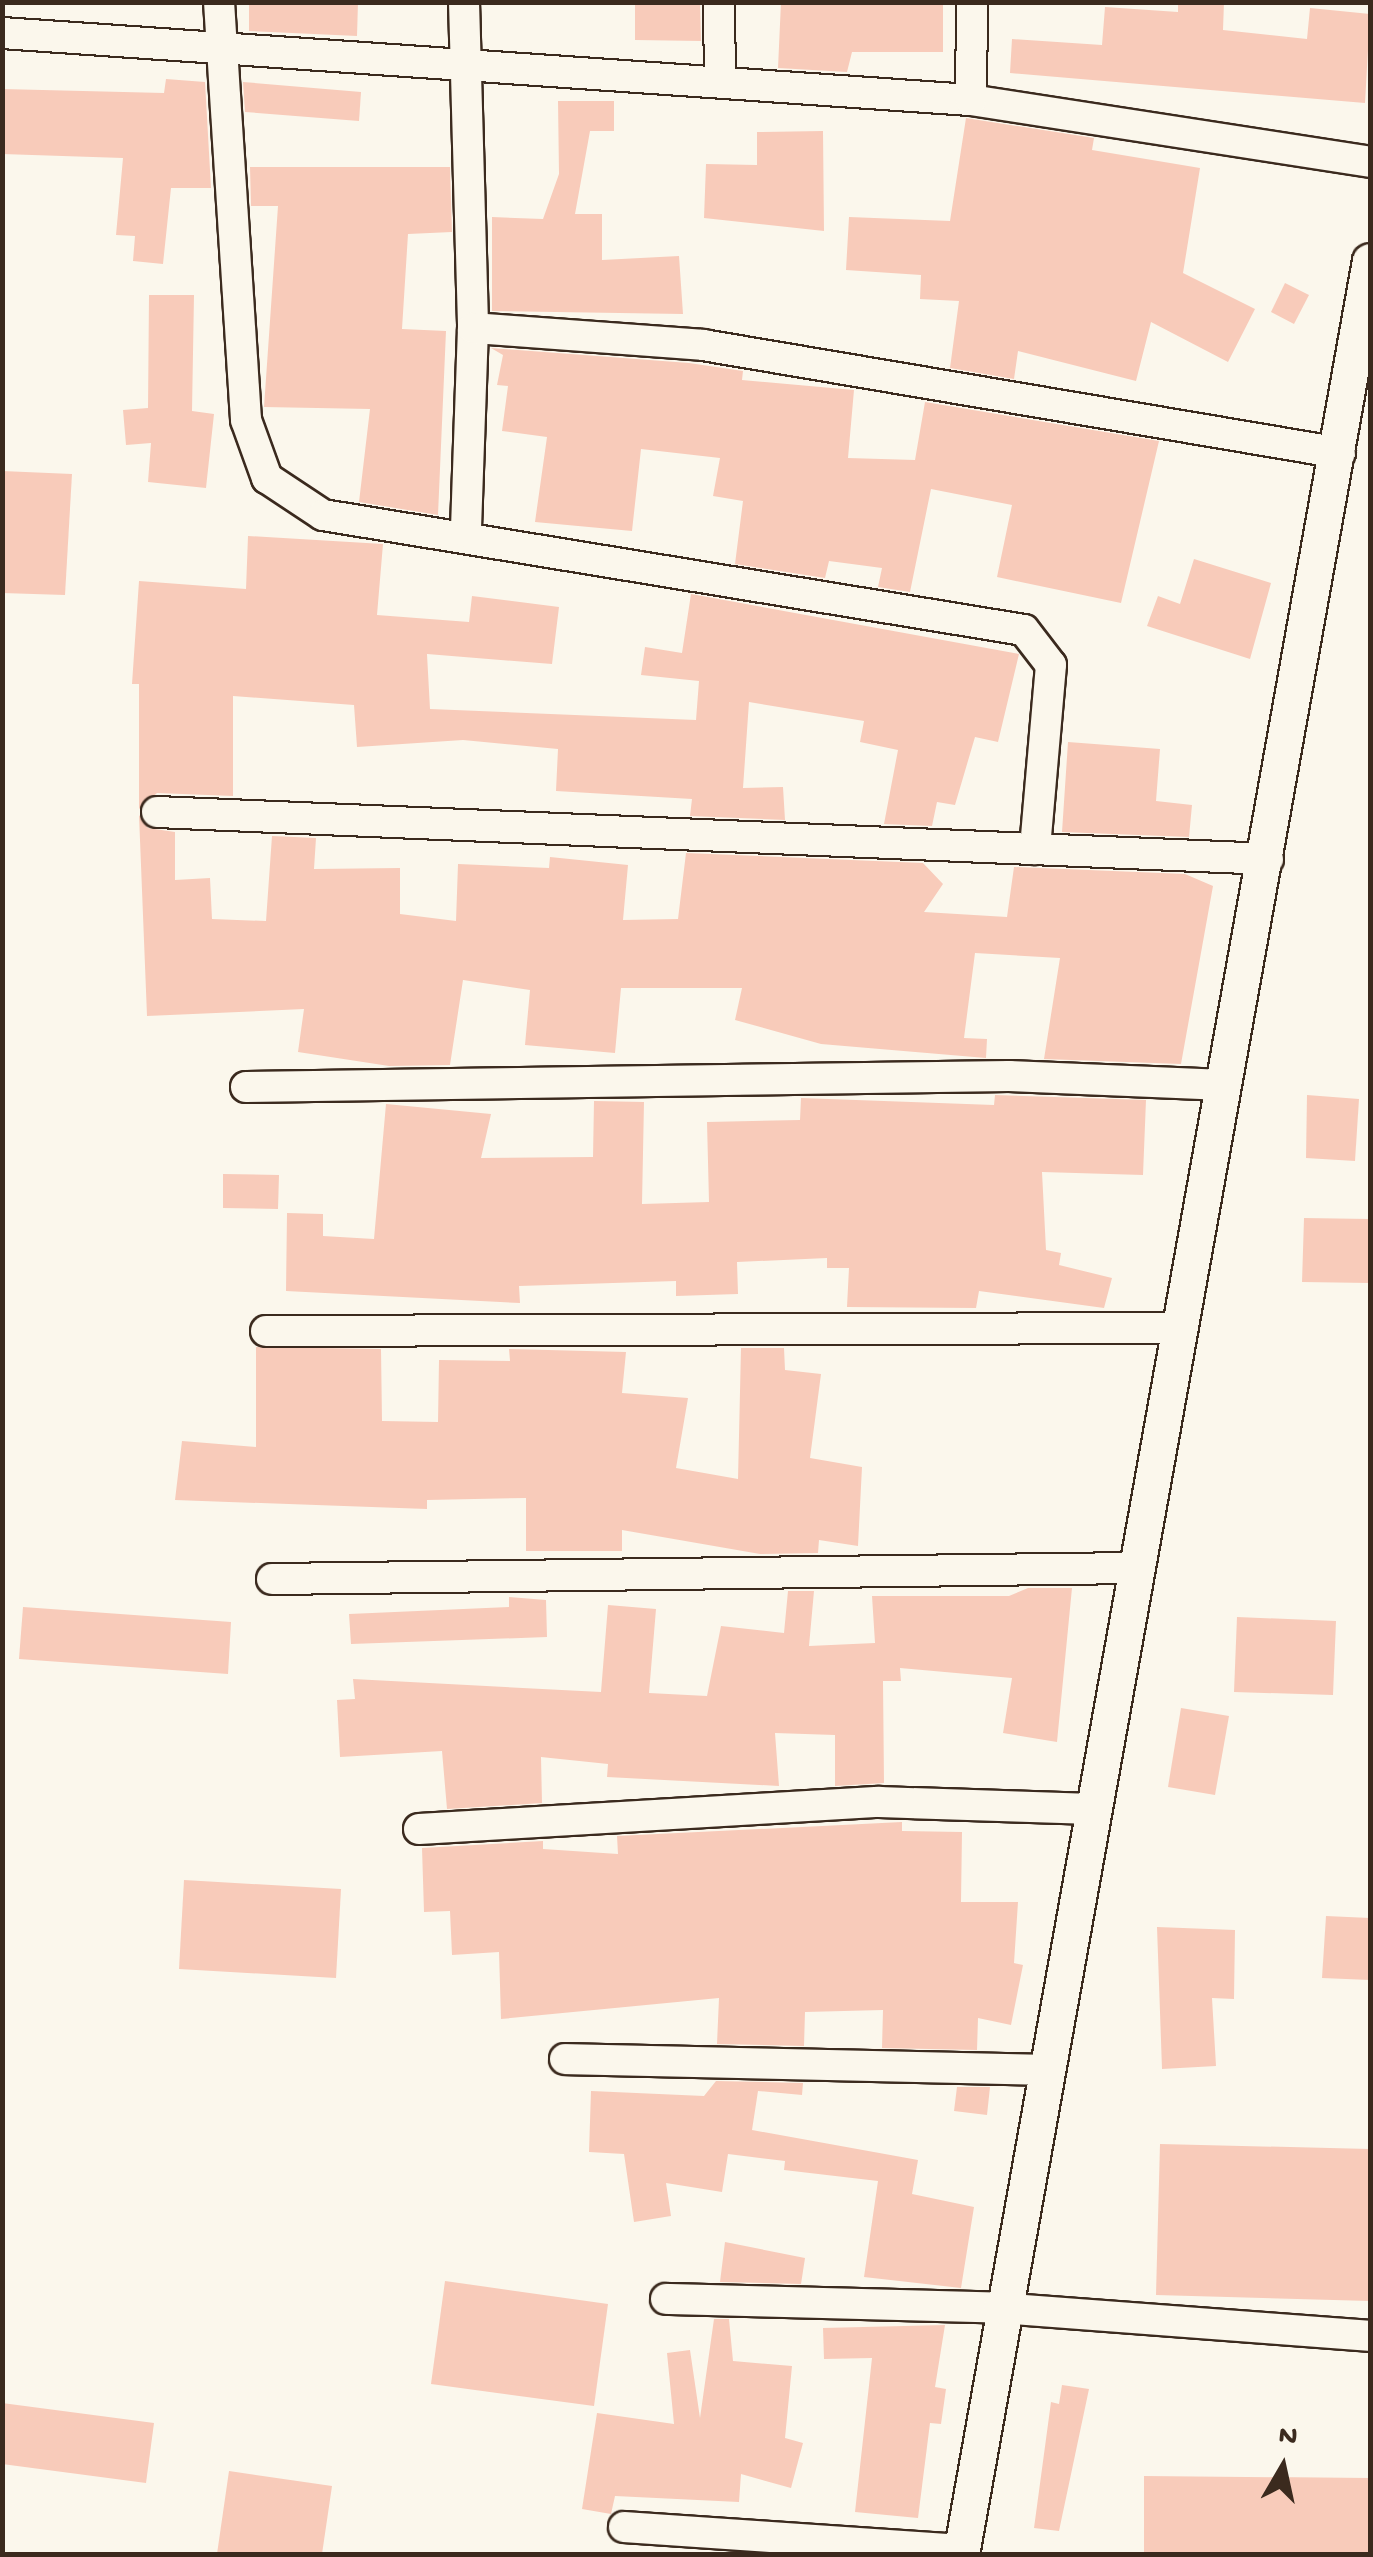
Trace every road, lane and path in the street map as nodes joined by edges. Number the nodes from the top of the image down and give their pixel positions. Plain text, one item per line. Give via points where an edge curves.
1 (219, 2) edge
2 (464, 2) edge
3 (719, 2) edge
4 (972, 2) edge
5 (2, 32) edge
6 (220, 52) junction
7 (464, 72) junction
8 (720, 82) junction
9 (971, 100) junction
10 (1370, 162) edge
11 (1370, 261) edge
12 (472, 328) junction
13 (1340, 453) junction
14 (466, 532) junction
15 (158, 812) dead end
16 (1035, 849) junction
17 (1268, 859) junction
18 (1225, 1085) junction
19 (246, 1087) dead end
20 (1179, 1328) junction
21 (266, 1331) dead end
22 (1131, 1568) junction
23 (272, 1579) dead end
24 (1094, 1809) junction
25 (419, 1830) dead end
26 (564, 2059) dead end
27 (1046, 2070) junction
28 (666, 2299) dead end
29 (999, 2308) junction
30 (1370, 2336) edge
31 (624, 2527) dead end
32 (961, 2552) edge

1 - 6 street
2 - 7 street
3 - 8 street
4 - 9 street
5 - 6 street
6 - 7 street
6 - 14 street via 246,420 267,478 323,515
7 - 8 street
7 - 12 street
8 - 9 street
9 - 10 street
11 - 13 street
12 - 13 street via 703,345
12 - 14 street
13 - 17 street
14 - 16 street via 1024,630 1051,664
15 - 16 street
16 - 17 street
17 - 18 street
18 - 19 street via 1008,1076
18 - 20 street
20 - 21 street
20 - 22 street
22 - 23 street
22 - 24 street
24 - 25 street via 879,1802
24 - 27 street
26 - 27 street
27 - 29 street
28 - 29 street
29 - 30 street
29 - 32 street
31 - 32 street

